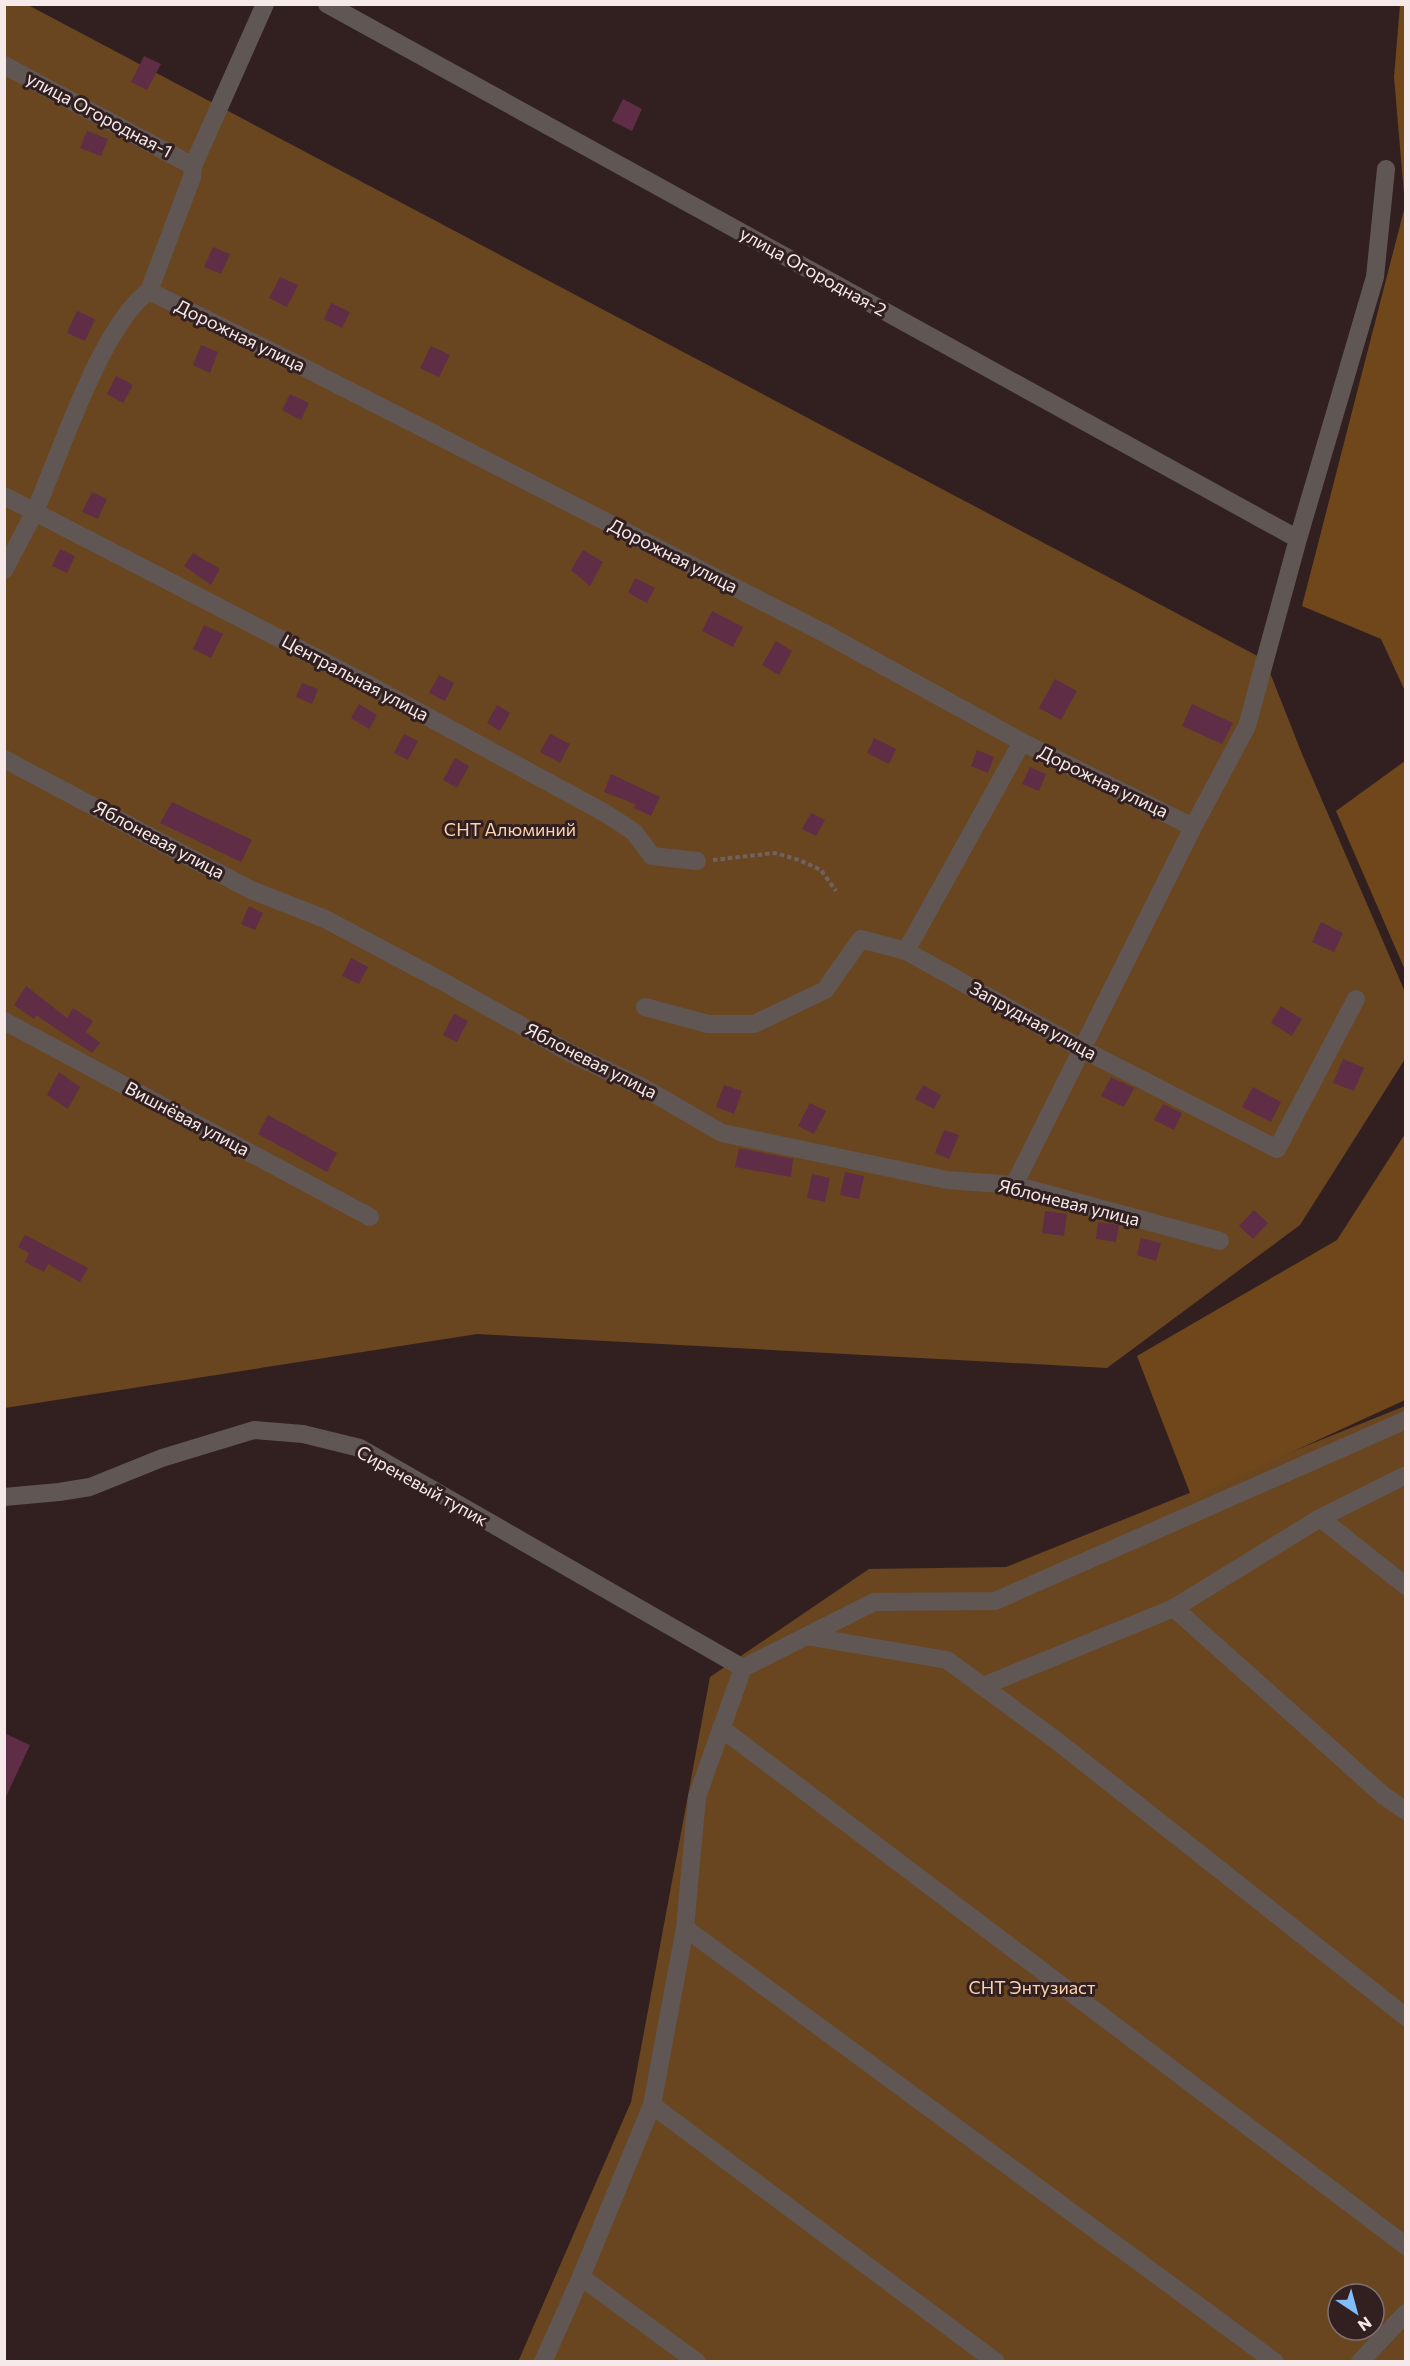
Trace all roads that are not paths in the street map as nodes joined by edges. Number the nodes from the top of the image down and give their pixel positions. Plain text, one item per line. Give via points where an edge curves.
1 (266, 4) edge
2 (327, 4) edge
3 (4, 65) edge
4 (193, 166) junction
5 (1386, 169) dead end
6 (149, 291) junction
7 (4, 496) edge
8 (35, 510) junction
9 (1298, 539) junction
10 (4, 570) edge
11 (1022, 742) junction
12 (4, 759) edge
13 (1193, 827) junction
14 (697, 861) road end
15 (906, 951) junction
16 (1356, 999) dead end
17 (645, 1007) dead end
18 (4, 1021) edge
19 (1082, 1049) junction
20 (1014, 1185) junction
21 (370, 1217) dead end
22 (1220, 1241) dead end
23 (1406, 1420) edge
24 (1406, 1475) edge
25 (4, 1497) edge
26 (1320, 1518) junction
27 (1406, 1586) edge
28 (1174, 1608) junction
29 (806, 1636) junction
30 (743, 1668) junction
31 (983, 1686) junction
32 (721, 1728) junction
33 (1406, 1811) edge
34 (685, 1928) junction
35 (1406, 2017) edge
36 (652, 2105) junction
37 (1406, 2246) edge
38 (581, 2277) junction
39 (1406, 2313) edge
40 (543, 2361) edge
41 (697, 2361) edge
42 (996, 2361) edge
43 (1275, 2361) edge
44 (1360, 2361) edge

1 - 4 street
2 - 9 street, улица Огородная-2
3 - 4 street, улица Огородная-1
4 - 6 street
5 - 9 street via 1375,277
6 - 8 street via 137,300 111,339
6 - 11 street, Дорожная улица via 824,633
7 - 8 street, Центральная улица
8 - 10 street
8 - 14 street, Центральная улица via 605,813 634,832 652,856
9 - 13 street via 1247,726
11 - 13 street, Дорожная улица
11 - 15 street
12 - 20 street, Яблоневая улица via 251,890 335,925 722,1132 947,1180
13 - 19 street
15 - 17 street, Запрудная улица via 861,939 825,990 754,1024 708,1024
15 - 19 street, Запрудная улица
16 - 19 street, Запрудная улица via 1277,1149
18 - 21 street, Вишнёвая улица
19 - 20 street
20 - 22 street, Яблоневая улица
23 - 29 street via 995,1601 874,1602
24 - 26 street
25 - 30 street, Сиреневый тупик via 90,1487 162,1458 254,1430 303,1434 360,1449
26 - 27 street
26 - 28 street
28 - 31 street
28 - 33 street via 1384,1797
29 - 30 street
29 - 31 street via 947,1660
30 - 32 street
31 - 35 street
32 - 34 street via 697,1797
32 - 37 street
34 - 36 street
34 - 43 street
36 - 38 street
36 - 42 street
38 - 40 street
38 - 41 street
39 - 44 street

